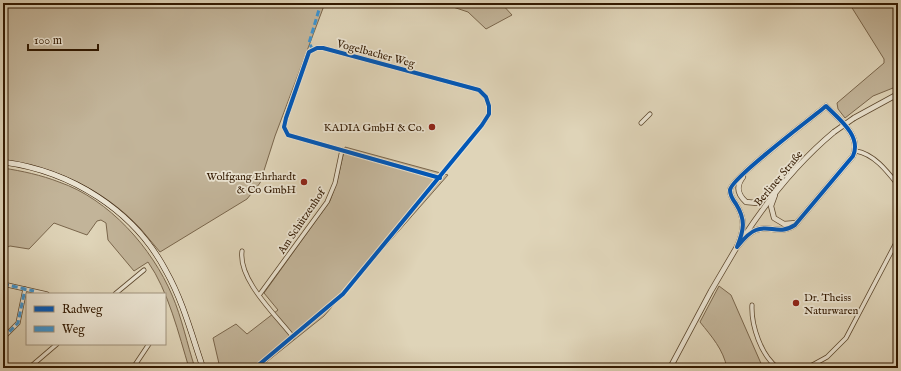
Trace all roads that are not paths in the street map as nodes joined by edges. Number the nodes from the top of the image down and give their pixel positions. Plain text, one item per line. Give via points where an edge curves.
1 (898, 94) edge
2 (650, 114) dead end
3 (640, 123) dead end
4 (342, 150) junction
5 (856, 151) junction
6 (3, 162) edge
7 (746, 171) junction
8 (440, 178) junction
9 (782, 184) junction
10 (898, 185) edge
11 (801, 220) junction
12 (898, 239) edge
13 (737, 247) junction
14 (242, 251) dead end
15 (144, 270) dead end
16 (3, 284) edge
17 (25, 289) junction
18 (43, 293) edge
19 (116, 293) edge
20 (260, 294) junction
21 (752, 305) dead end
22 (294, 337) junction
23 (3, 338) edge
24 (56, 345) edge
25 (148, 345) edge
26 (29, 368) edge
27 (133, 368) edge
28 (203, 368) edge
29 (255, 368) edge
30 (670, 368) edge
31 (778, 368) edge
32 (807, 368) edge

1 - 9 street, Berliner Straße, bridge via 834,132
2 - 3 street
4 - 8 street, Vogelbacher Weg
4 - 8 street, Vogelbacher Weg via 292,137 284,127 306,59 309,52 317,48 470,87 483,93 490,106 487,118
4 - 20 street, Am Schützenhof via 335,183 327,202
5 - 7 street via 852,134 826,106
5 - 10 street via 864,152 873,158
5 - 11 street
6 - 28 main road via 33,168 68,180 105,201 135,227 173,284
7 - 9 street via 740,180 738,190 746,202 757,203 763,200
7 - 13 street via 735,181 730,193 744,223
8 - 22 street, Vogelbacher Weg via 346,291
9 - 11 street via 774,196 774,218 789,225
9 - 13 street, Berliner Straße
11 - 13 street via 788,230 756,230
12 - 32 street via 846,338 827,357
13 - 30 street, Berliner Straße via 718,277
14 - 20 street via 244,269
15 - 19 street
16 - 17 street
17 - 18 street
17 - 23 street via 18,323
20 - 22 street
21 - 31 street via 752,322 765,353
22 - 29 street, Vogelbacher Weg
24 - 26 street
25 - 27 street

